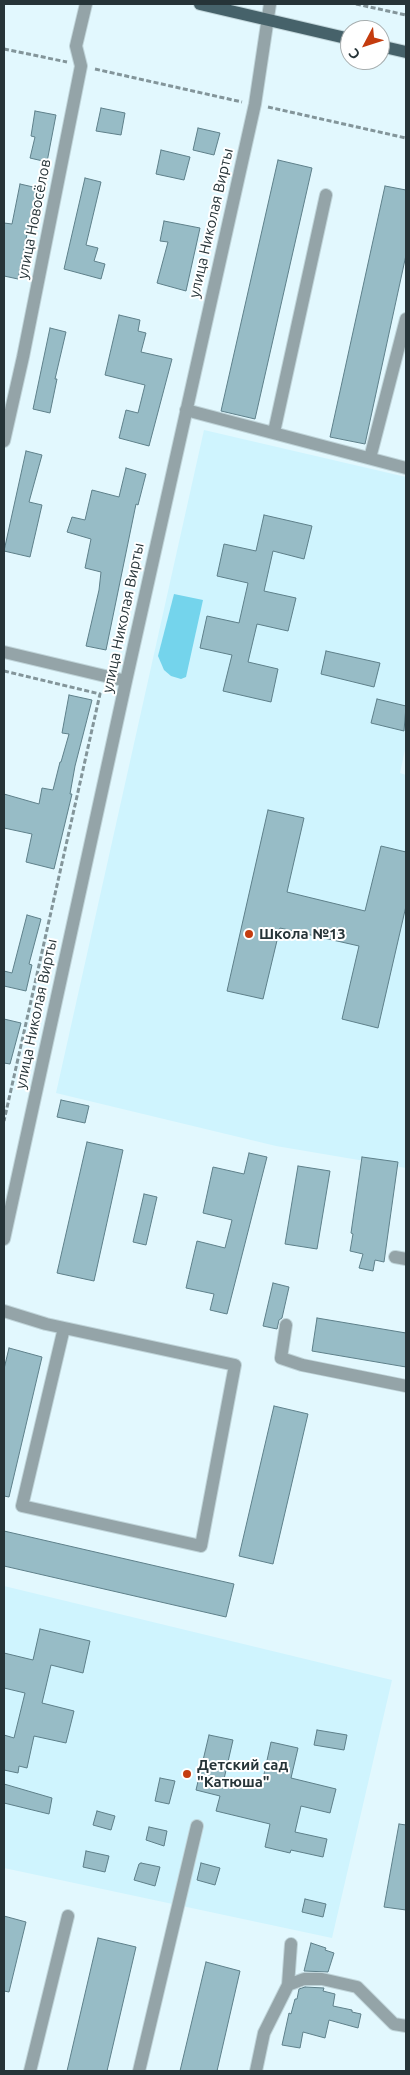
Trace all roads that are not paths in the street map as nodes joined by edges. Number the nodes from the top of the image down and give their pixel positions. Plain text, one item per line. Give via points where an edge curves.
1 (86, 4) edge
2 (200, 4) edge
3 (270, 4) edge
4 (266, 19) junction
5 (340, 36) edge
6 (390, 48) edge
7 (406, 52) edge
8 (326, 195) dead end
9 (406, 319) edge
10 (186, 410) junction
11 (274, 432) junction
12 (4, 441) edge
13 (370, 458) junction
14 (406, 468) edge
15 (4, 652) edge
16 (126, 681) junction
17 (4, 1239) edge
18 (4, 1310) edge
19 (286, 1325) dead end
20 (64, 1328) junction
21 (406, 1386) edge
22 (197, 1826) dead end
23 (68, 1916) dead end
24 (291, 1944) dead end
25 (288, 1985) junction
26 (406, 2026) edge
27 (30, 2071) edge
28 (139, 2071) edge
29 (256, 2071) edge

1 - 12 street, улица Новосёлов via 76,46 81,66
2 - 4 main road
3 - 4 street, улица Николая Вирты
4 - 5 main road
4 - 10 street, улица Николая Вирты via 255,104
6 - 7 main road
8 - 11 street
9 - 13 street
10 - 11 street
10 - 16 street, улица Николая Вирты
11 - 13 street
13 - 14 street
15 - 16 street
16 - 17 street, улица Николая Вирты
18 - 20 street
19 - 21 street via 281,1358
20 - 20 street via 235,1365 201,1546 22,1506
22 - 28 street
23 - 27 street
24 - 25 street
25 - 26 street via 304,1979 322,1979 357,1987 394,2024
25 - 29 street via 264,2033

